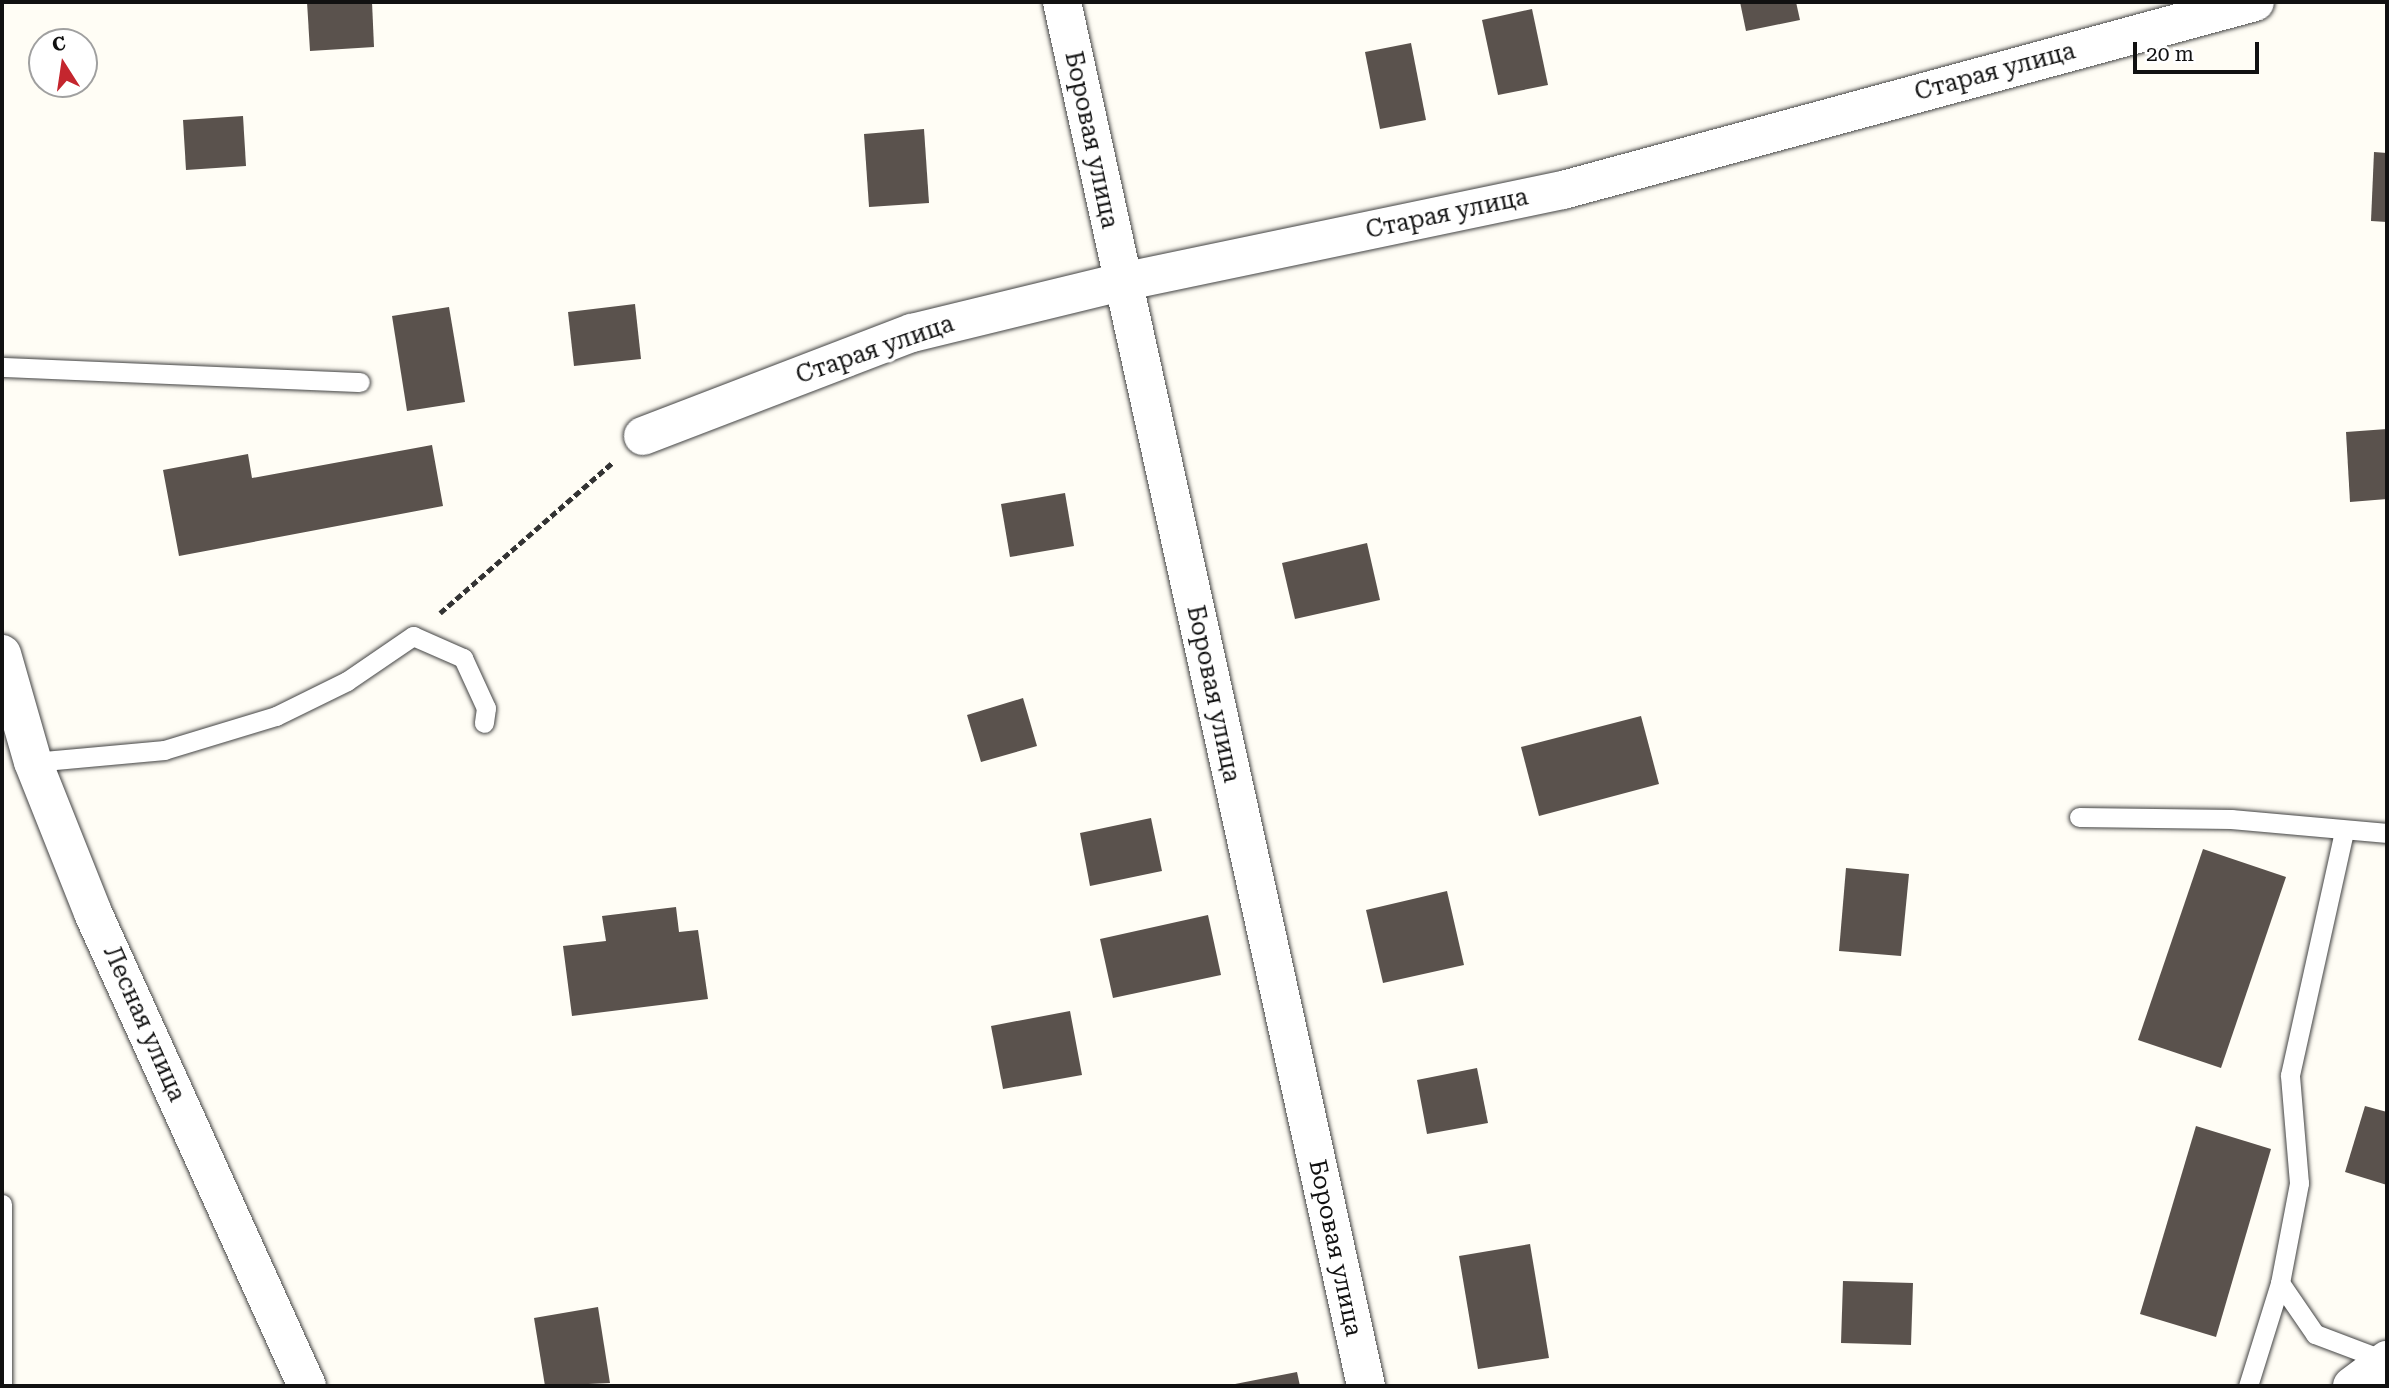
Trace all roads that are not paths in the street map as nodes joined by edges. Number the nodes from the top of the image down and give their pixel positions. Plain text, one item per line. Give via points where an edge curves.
1 (1062, 2) edge
2 (2255, 2) edge
3 (1122, 282) junction
4 (2, 367) edge
5 (360, 382) dead end
6 (643, 436) road end
7 (2, 654) edge
8 (484, 723) dead end
9 (33, 762) junction
10 (2078, 817) dead end
11 (2344, 831) junction
12 (2387, 834) edge
13 (2, 1204) edge
14 (2280, 1283) junction
15 (2386, 1360) edge
16 (2, 1386) edge
17 (307, 1386) edge
18 (1366, 1386) edge
19 (2248, 1386) edge
20 (2352, 1386) edge

1 - 3 street, Боровая улица
2 - 3 street, Старая улица via 1563,190
3 - 6 street, Старая улица via 912,332
3 - 18 street, Боровая улица
4 - 5 lane
7 - 9 street, Лесная улица
8 - 9 lane via 486,708 463,658 413,636 346,681 276,716 164,750
9 - 17 street, Лесная улица via 93,913
10 - 11 lane via 2231,820
11 - 12 lane
11 - 14 lane via 2290,1075 2299,1183
13 - 16 lane
14 - 15 lane via 2315,1334
14 - 19 lane
15 - 20 street

